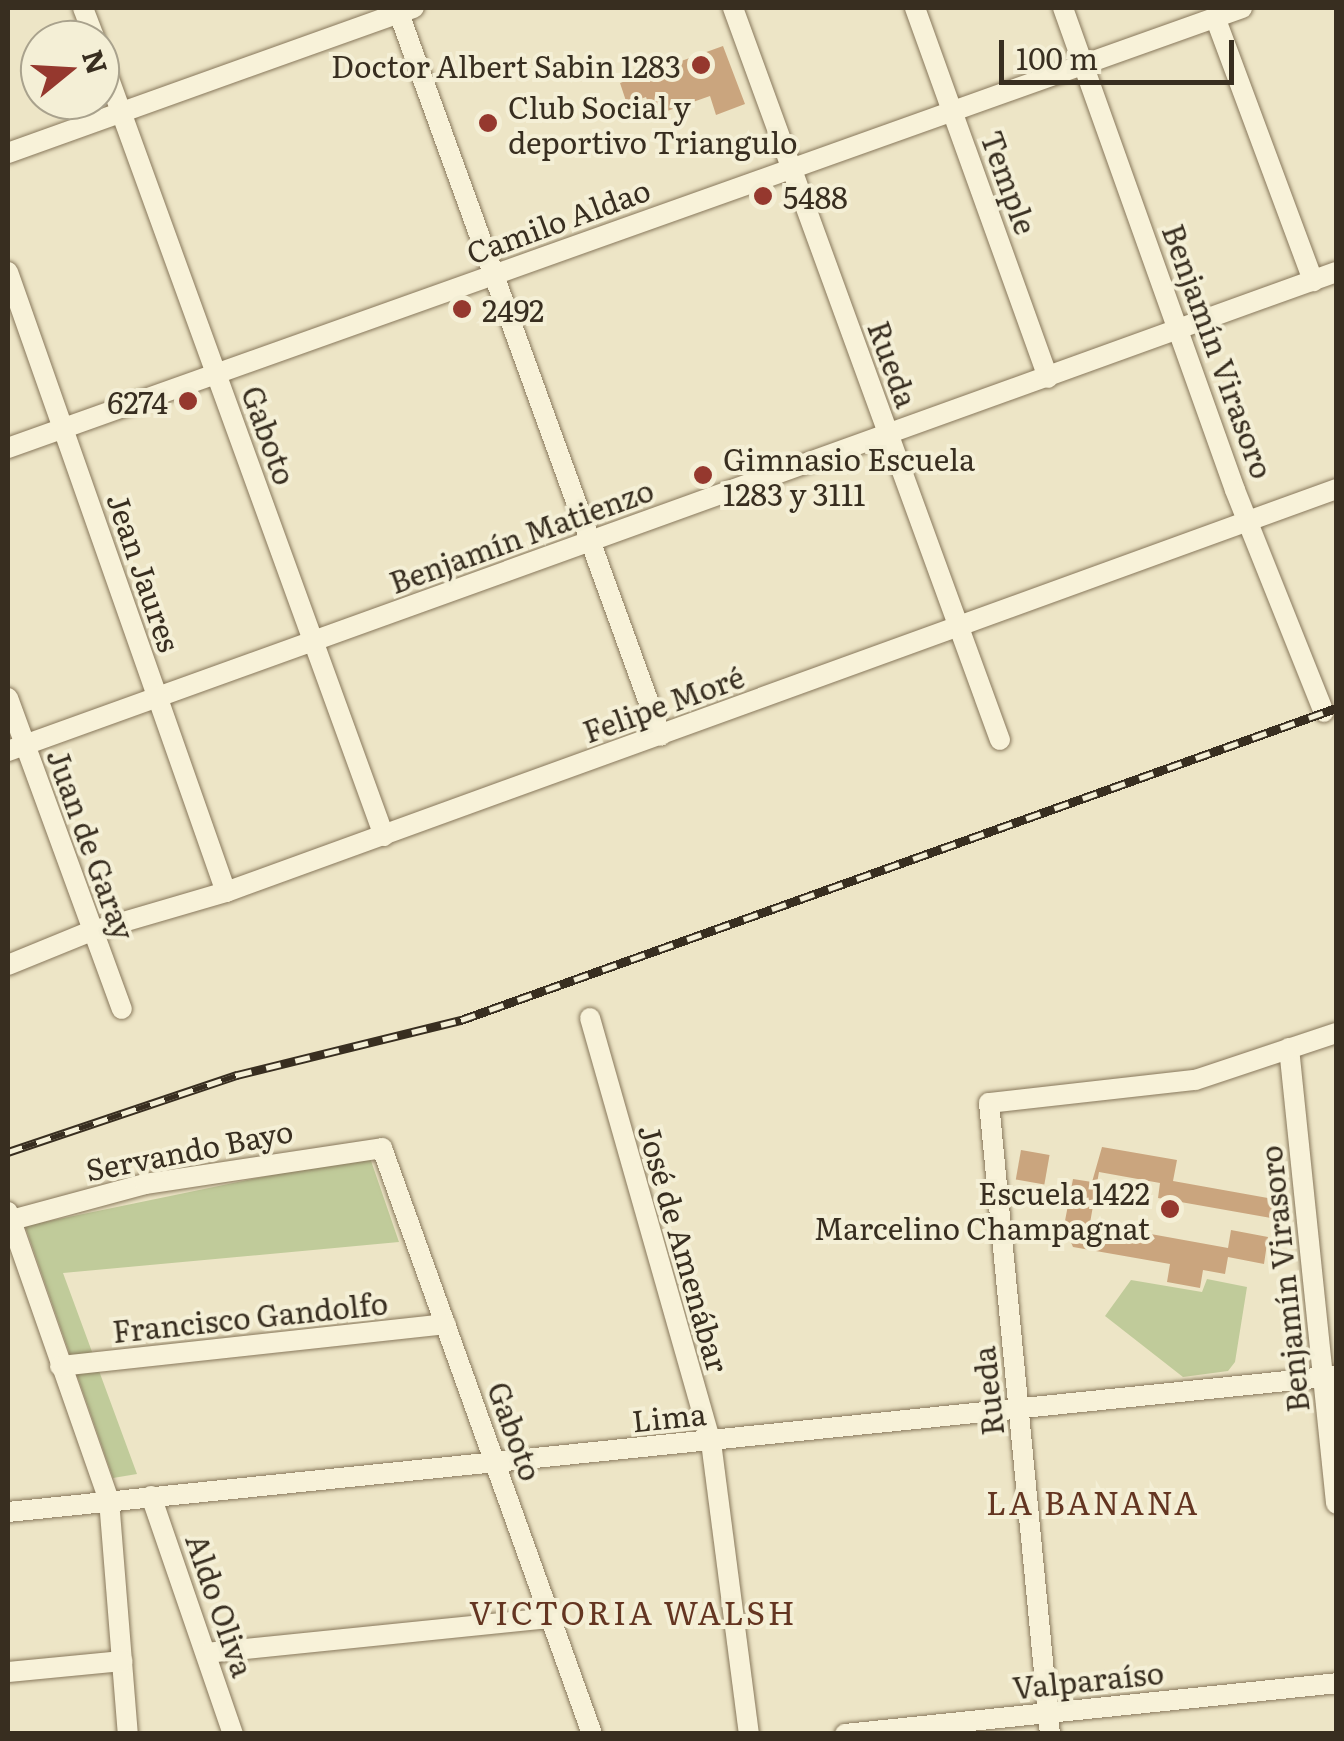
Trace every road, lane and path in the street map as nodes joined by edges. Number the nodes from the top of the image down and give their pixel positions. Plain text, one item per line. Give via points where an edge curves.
1 (733, 8) edge
2 (915, 8) edge
3 (1064, 8) edge
4 (1242, 8) edge
5 (403, 9) edge
6 (1215, 17) junction
7 (1084, 64) junction
8 (952, 111) junction
9 (121, 112) junction
10 (8, 154) edge
11 (792, 168) junction
12 (8, 272) edge
13 (1336, 272) edge
14 (494, 274) junction
15 (1313, 281) junction
16 (1180, 330) junction
17 (216, 374) junction
18 (1048, 378) junction
19 (62, 428) junction
20 (888, 436) junction
21 (8, 448) edge
22 (1336, 488) edge
23 (1248, 518) junction
24 (591, 542) junction
25 (959, 629) junction
26 (313, 642) junction
27 (8, 698) edge
28 (158, 698) junction
29 (1324, 712) dead end
30 (662, 736) junction
31 (1000, 740) dead end
32 (16, 748) edge
33 (384, 836) junction
34 (226, 892) junction
35 (90, 932) junction
36 (8, 965) edge
37 (122, 1009) dead end
38 (590, 1018) dead end
39 (1336, 1033) edge
40 (1289, 1048) junction
41 (382, 1148) joint
42 (8, 1218) edge
43 (446, 1324) junction
44 (60, 1366) junction
45 (1330, 1377) edge
46 (1019, 1409) junction
47 (711, 1442) junction
48 (495, 1462) junction
49 (152, 1496) junction
50 (108, 1500) junction
51 (1336, 1504) edge
52 (8, 1512) edge
53 (551, 1618) junction
54 (206, 1653) junction
55 (122, 1661) junction
56 (8, 1672) edge
57 (1336, 1684) edge
58 (1049, 1723) edge
59 (128, 1734) edge
60 (233, 1734) edge
61 (592, 1734) edge
62 (749, 1734) edge
63 (845, 1734) edge

1 - 11 street, Rueda
2 - 8 street, Temple
3 - 7 street, Benjamín Virasoro
4 - 6 street, Camilo Aldao
5 - 9 street
5 - 14 street
6 - 7 street, Camilo Aldao
6 - 15 street
7 - 8 street, Camilo Aldao
7 - 16 street, Benjamín Virasoro
8 - 11 street, Camilo Aldao
8 - 18 street, Temple
9 - 10 street
9 - 17 street, Gaboto
11 - 14 street, Camilo Aldao
11 - 20 street, Rueda
12 - 19 street, Jean Jaures
13 - 15 street, Benjamín Matienzo
14 - 17 street, Camilo Aldao
14 - 24 street
15 - 16 street, Benjamín Matienzo
16 - 18 street, Benjamín Matienzo
16 - 23 street, Benjamín Virasoro
17 - 19 street, Camilo Aldao
17 - 26 street, Gaboto
18 - 20 street, Benjamín Matienzo
19 - 21 street, Camilo Aldao
19 - 28 street, Jean Jaures
20 - 24 street, Benjamín Matienzo
20 - 25 street, Rueda
22 - 23 street, Felipe Moré
23 - 25 street, Felipe Moré
23 - 29 street, Benjamín Virasoro
24 - 26 street, Benjamín Matienzo
24 - 30 street
25 - 30 street, Felipe Moré
25 - 31 street, Rueda
26 - 28 street, Benjamín Matienzo
26 - 33 street, Gaboto
27 - 32 street, Juan de Garay
28 - 32 street, Benjamín Matienzo
28 - 34 street, Jean Jaures
30 - 33 street, Felipe Moré
32 - 35 street, Juan de Garay
33 - 34 street, Felipe Moré
34 - 35 street, Felipe Moré
35 - 36 street, Felipe Moré
35 - 37 street, Juan de Garay
38 - 47 street, José de Amenábar
39 - 40 street
40 - 45 street, Benjamín Virasoro
40 - 46 street, Rueda via 1194,1080 989,1103
41 - 42 street, Servando Bayo via 145,1184
41 - 43 street, Gaboto
42 - 44 street
43 - 44 street, Francisco Gandolfo
43 - 48 street, Gaboto
44 - 50 street
45 - 46 street, Lima
45 - 51 street, Benjamín Virasoro
46 - 47 street, Lima
46 - 58 street, Rueda
47 - 48 street, Lima
47 - 62 street, José de Amenábar
48 - 49 street, Lima
48 - 53 street, Gaboto
49 - 50 street, Lima
49 - 54 street, Aldo Oliva
50 - 52 street, Lima
50 - 55 street
53 - 54 street
53 - 61 street, Gaboto
54 - 60 street, Aldo Oliva
55 - 56 street
55 - 59 street
57 - 58 street, Valparaíso
58 - 63 street, Valparaíso

